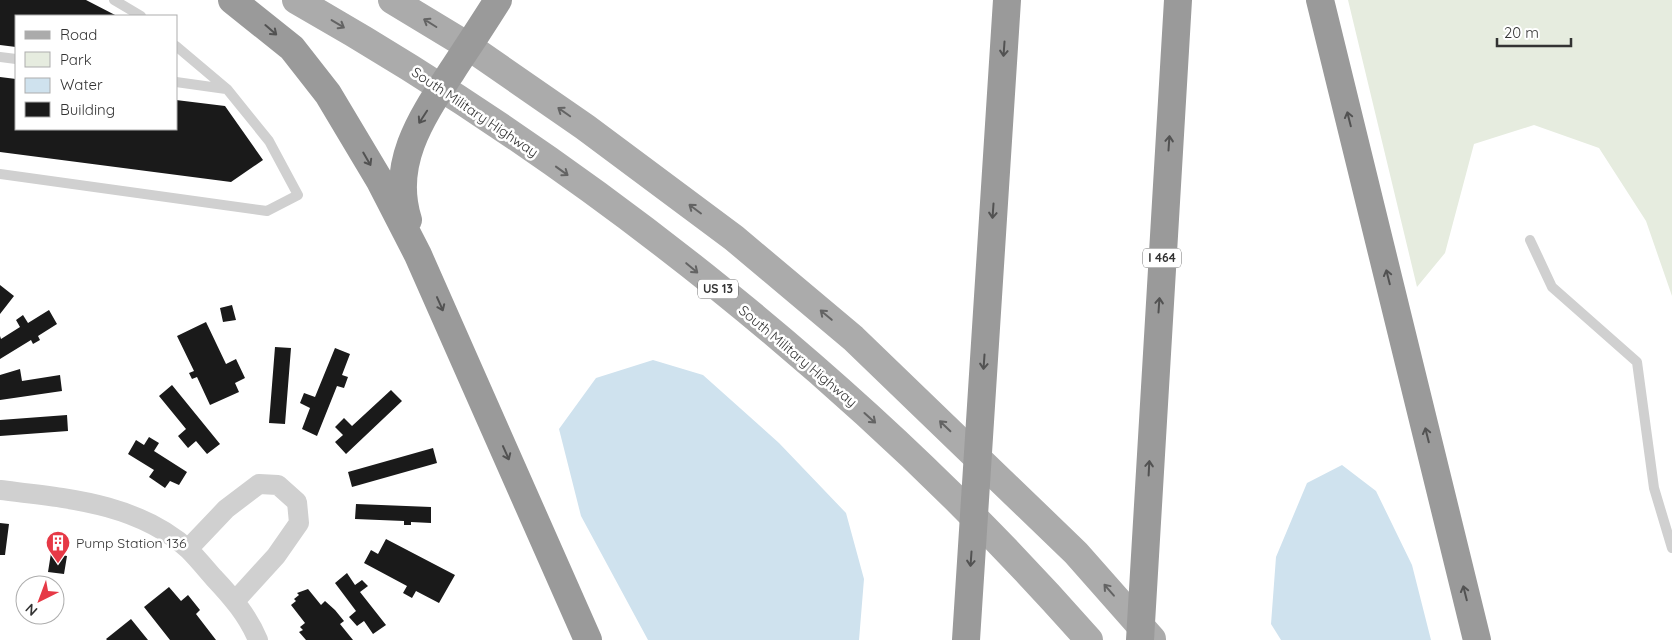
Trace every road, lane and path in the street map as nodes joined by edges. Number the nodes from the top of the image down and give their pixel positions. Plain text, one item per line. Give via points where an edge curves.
1 (114, 0) edge
2 (232, 0) edge
3 (296, 0) edge
4 (392, 0) edge
5 (498, 0) edge
6 (1007, 0) edge
7 (1178, 0) edge
8 (1320, 0) edge
9 (139, 15) edge
10 (468, 46) junction
11 (178, 48) edge
12 (0, 57) edge
13 (15, 59) edge
14 (178, 82) edge
15 (441, 88) junction
16 (228, 89) junction
17 (0, 174) edge
18 (1530, 240) dead end
19 (418, 255) junction
20 (0, 490) edge
21 (1672, 548) edge
22 (188, 549) junction
23 (235, 601) junction
24 (258, 640) edge
25 (588, 640) edge
26 (966, 640) edge
27 (1089, 640) edge
28 (1140, 640) edge
29 (1153, 640) edge
30 (1477, 640) edge

1 - 9 lane
2 -> 19 highway via 292,48 328,94
3 -> 15 main road, South Military Highway / US 13
10 -> 4 main road
5 - 10 highway
6 -> 26 highway
28 -> 7 highway, I 464
30 -> 8 highway
10 - 15 highway
29 -> 10 main road via 1076,552 853,338 726,232 585,127
11 - 16 lane
12 - 13 lane
14 - 16 lane
15 -> 19 highway via 418,124 406,161 402,192 404,208
15 -> 27 main road, South Military Highway / US 13 via 480,112 624,215 815,370 882,429 1007,551
16 - 17 lane via 269,141 298,195 267,211
18 - 21 lane via 1552,288 1637,362 1654,488
19 -> 25 highway
20 - 22 street via 78,499 123,512
22 - 23 street
22 - 23 street via 226,509 259,484 278,485 297,502 300,523 276,556
23 - 24 street

